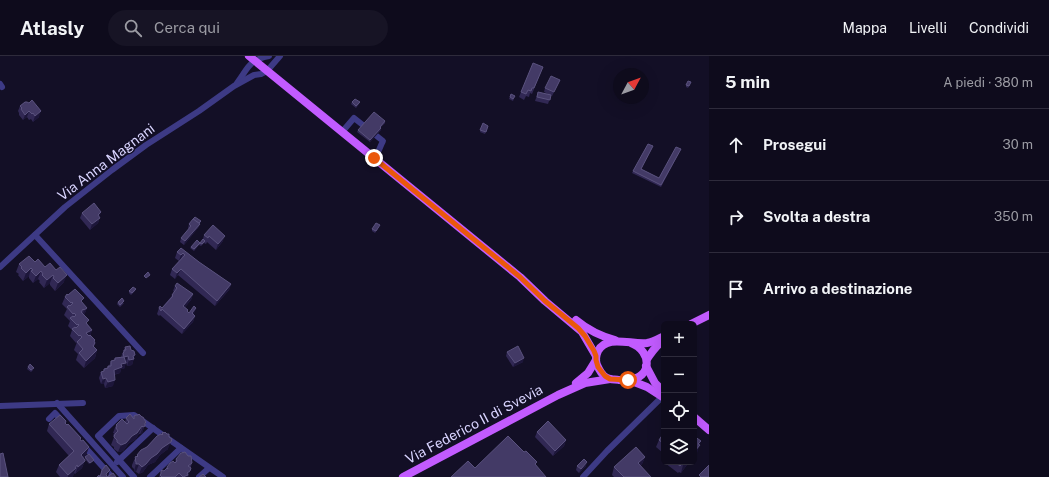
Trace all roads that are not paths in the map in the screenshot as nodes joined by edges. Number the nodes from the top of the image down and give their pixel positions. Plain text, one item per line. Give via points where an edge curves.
1 (269, 56) edge
2 (280, 56) edge
3 (252, 58) edge
4 (267, 71) junction
5 (234, 86) junction
6 (342, 132) junction
7 (374, 158) junction
8 (35, 235) junction
9 (0, 267) edge
10 (520, 277) junction
11 (709, 315) edge
12 (697, 321) edge
13 (661, 338) edge
14 (616, 341) junction
15 (661, 342) edge
16 (631, 343) junction
17 (144, 354) dead end
18 (596, 358) junction
19 (647, 363) junction
20 (610, 379) junction
21 (628, 380) junction
22 (662, 393) edge
23 (661, 394) edge
24 (558, 395) junction
25 (661, 397) edge
26 (58, 403) junction
27 (83, 403) dead end
28 (0, 406) edge
29 (48, 419) dead end
30 (697, 420) edge
31 (697, 424) edge
32 (65, 425) edge
33 (153, 428) junction
34 (709, 431) edge
35 (81, 442) edge
36 (181, 448) junction
37 (119, 460) junction
38 (113, 466) junction
39 (209, 468) junction
40 (112, 477) edge
41 (122, 477) edge
42 (134, 477) edge
43 (150, 477) edge
44 (199, 477) edge
45 (223, 477) edge
46 (403, 477) edge
47 (583, 477) edge

1 - 3 street
2 - 4 street
3 - 4 main road
3 - 5 street, Via Anna Magnani
4 - 5 street, Via Anna Magnani
4 - 6 main road
5 - 8 street, Via Anna Magnani via 112,170 65,207
6 - 7 main road
6 - 7 street via 354,118 360,122 383,141
7 - 10 main road
8 - 9 street, Via Anna Magnani
8 - 17 street
10 - 14 main road via 588,329
10 - 18 main road via 582,332
11 - 12 main road
13 - 16 main road via 647,343
14 - 16 main road
14 - 18 main road via 602,347
15 - 19 main road
16 - 19 main road via 644,353
18 - 20 main road via 598,367
18 - 24 main road via 583,378
19 - 21 main road via 641,375
19 - 22 main road
20 - 21 main road
20 - 24 main road via 585,383
21 - 23 main road
24 - 46 main road, Via Federico II di Svevia
25 - 47 street
26 - 27 street
26 - 28 street
26 - 38 street
29 - 32 street via 55,413
30 - 34 main road
31 - 34 main road
33 - 36 street
33 - 37 street
33 - 37 street via 134,415 120,416 98,436
35 - 40 street
36 - 39 street
36 - 43 street
37 - 38 street
37 - 42 street
38 - 41 street
39 - 44 street
39 - 45 street

